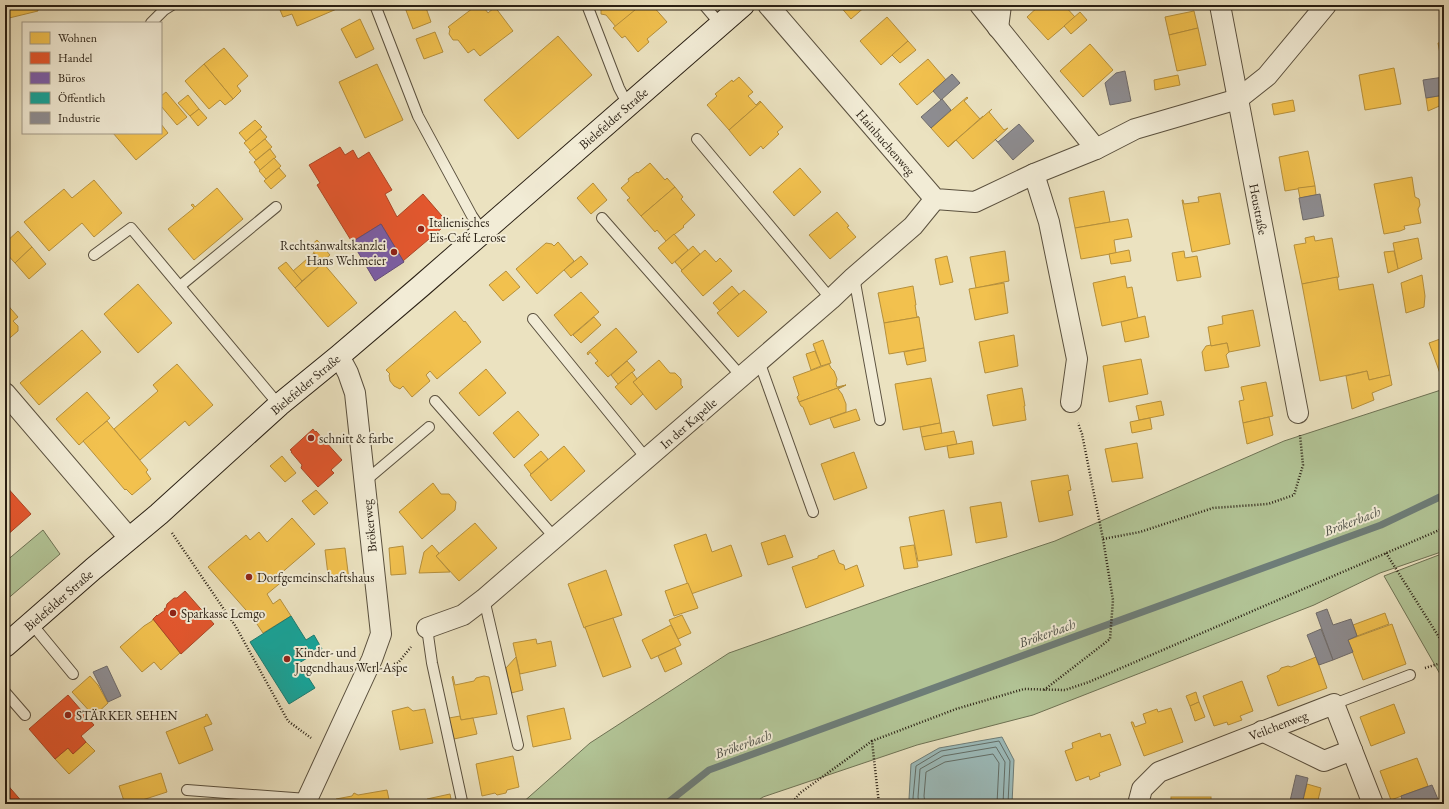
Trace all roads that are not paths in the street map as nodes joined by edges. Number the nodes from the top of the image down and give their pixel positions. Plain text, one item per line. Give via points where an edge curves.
1 (172, 5) edge
2 (375, 5) edge
3 (587, 5) edge
4 (704, 5) edge
5 (743, 5) edge
6 (768, 5) edge
7 (980, 5) edge
8 (1001, 5) edge
9 (1220, 5) edge
10 (1326, 5) edge
11 (152, 22) edge
12 (721, 25) junction
13 (998, 28) junction
14 (1238, 99) junction
15 (628, 105) junction
16 (697, 139) dead end
17 (1096, 149) junction
18 (1034, 174) junction
19 (935, 199) junction
20 (276, 207) dead end
21 (602, 218) dead end
22 (483, 232) junction
23 (94, 255) dead end
24 (854, 276) junction
25 (180, 286) junction
26 (831, 299) junction
27 (533, 319) dead end
28 (339, 356) junction
29 (759, 361) junction
30 (742, 376) junction
31 (5, 393) edge
32 (435, 401) dead end
33 (1071, 402) road end
34 (279, 405) junction
35 (1298, 413) road end
36 (880, 420) dead end
37 (430, 427) dead end
38 (646, 458) junction
39 (364, 482) junction
40 (813, 512) dead end
41 (555, 538) junction
42 (130, 539) junction
43 (484, 599) junction
44 (31, 623) junction
45 (427, 628) joint
46 (5, 646) edge
47 (73, 674) dead end
48 (1410, 675) dead end
49 (5, 692) edge
50 (1334, 704) junction
51 (25, 715) dead end
52 (1262, 731) junction
53 (518, 745) dead end
54 (1352, 750) junction
55 (187, 790) dead end
56 (306, 801) edge
57 (462, 801) dead end
58 (1138, 804) edge
59 (1372, 804) edge

1 - 11 lane
2 - 22 lane via 418,116
3 - 15 lane
4 - 12 lane
5 - 12 main road, Bielefelder Straße
6 - 19 street, Hainbuchenweg
7 - 13 street
8 - 13 street
9 - 14 street, Heustraße
10 - 14 street via 1267,76
12 - 15 main road, Bielefelder Straße
13 - 17 street
14 - 17 street via 1135,129
14 - 35 street, Heustraße
15 - 22 main road, Bielefelder Straße
16 - 26 lane
17 - 18 street
18 - 19 street via 975,202
18 - 33 street via 1049,222 1077,359
19 - 24 street, In der Kapelle via 913,226
20 - 25 lane
21 - 30 lane
22 - 28 main road, Bielefelder Straße
23 - 25 lane via 131,228
24 - 26 street, In der Kapelle
24 - 36 lane
25 - 34 lane
26 - 29 street, In der Kapelle
27 - 38 lane
28 - 34 main road, Bielefelder Straße
28 - 39 street, Brökerweg via 355,393
29 - 30 street, In der Kapelle
29 - 40 lane
30 - 38 street, In der Kapelle
31 - 42 street
32 - 41 lane
34 - 42 main road, Bielefelder Straße
37 - 39 lane
38 - 41 street, In der Kapelle
39 - 56 street, Brökerweg via 380,634 372,659
41 - 43 street, In der Kapelle
42 - 44 main road, Bielefelder Straße
43 - 45 street, In der Kapelle via 463,615
43 - 53 lane
44 - 46 main road, Bielefelder Straße
44 - 47 lane
45 - 57 lane via 432,663
48 - 50 lane
49 - 51 lane
50 - 52 street, Veilchenweg
50 - 54 street
52 - 54 street via 1324,761
52 - 58 street, Veilchenweg via 1159,772 1142,789
54 - 59 street
55 - 56 lane

